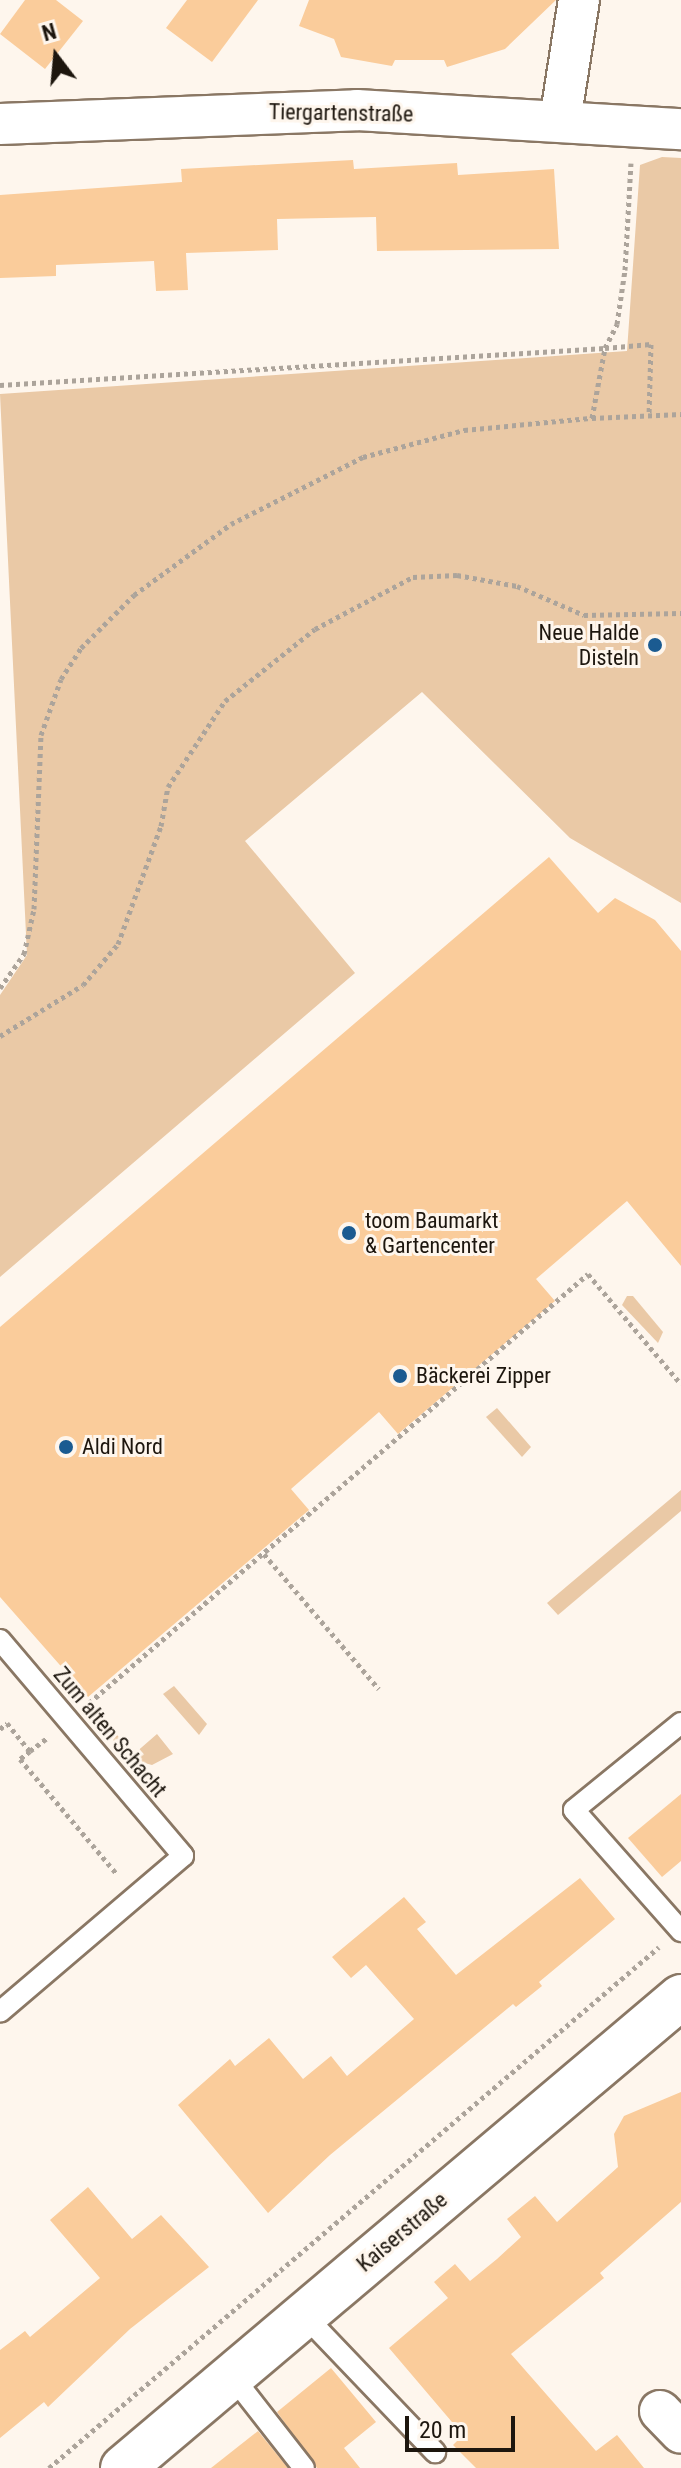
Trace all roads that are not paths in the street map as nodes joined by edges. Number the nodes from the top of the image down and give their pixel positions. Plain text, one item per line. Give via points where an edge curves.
1 (579, 0) edge
2 (560, 121) junction
3 (0, 124) edge
4 (681, 129) edge
5 (0, 1640) edge
6 (681, 1723) edge
7 (680, 1930) edge
8 (681, 1997) edge
9 (0, 2012) edge
10 (304, 2315) junction
11 (232, 2376) junction
12 (435, 2452) dead end
13 (123, 2468) edge
14 (304, 2468) edge

1 - 2 street
2 - 3 street, Tiergartenstraße via 357,110
2 - 4 street, Tiergartenstraße
5 - 9 lane, Zum alten Schacht via 183,1856
6 - 7 lane via 574,1810
8 - 10 main road, Kaiserstraße
10 - 11 main road, Kaiserstraße
10 - 12 lane
11 - 13 main road, Kaiserstraße
11 - 14 lane

